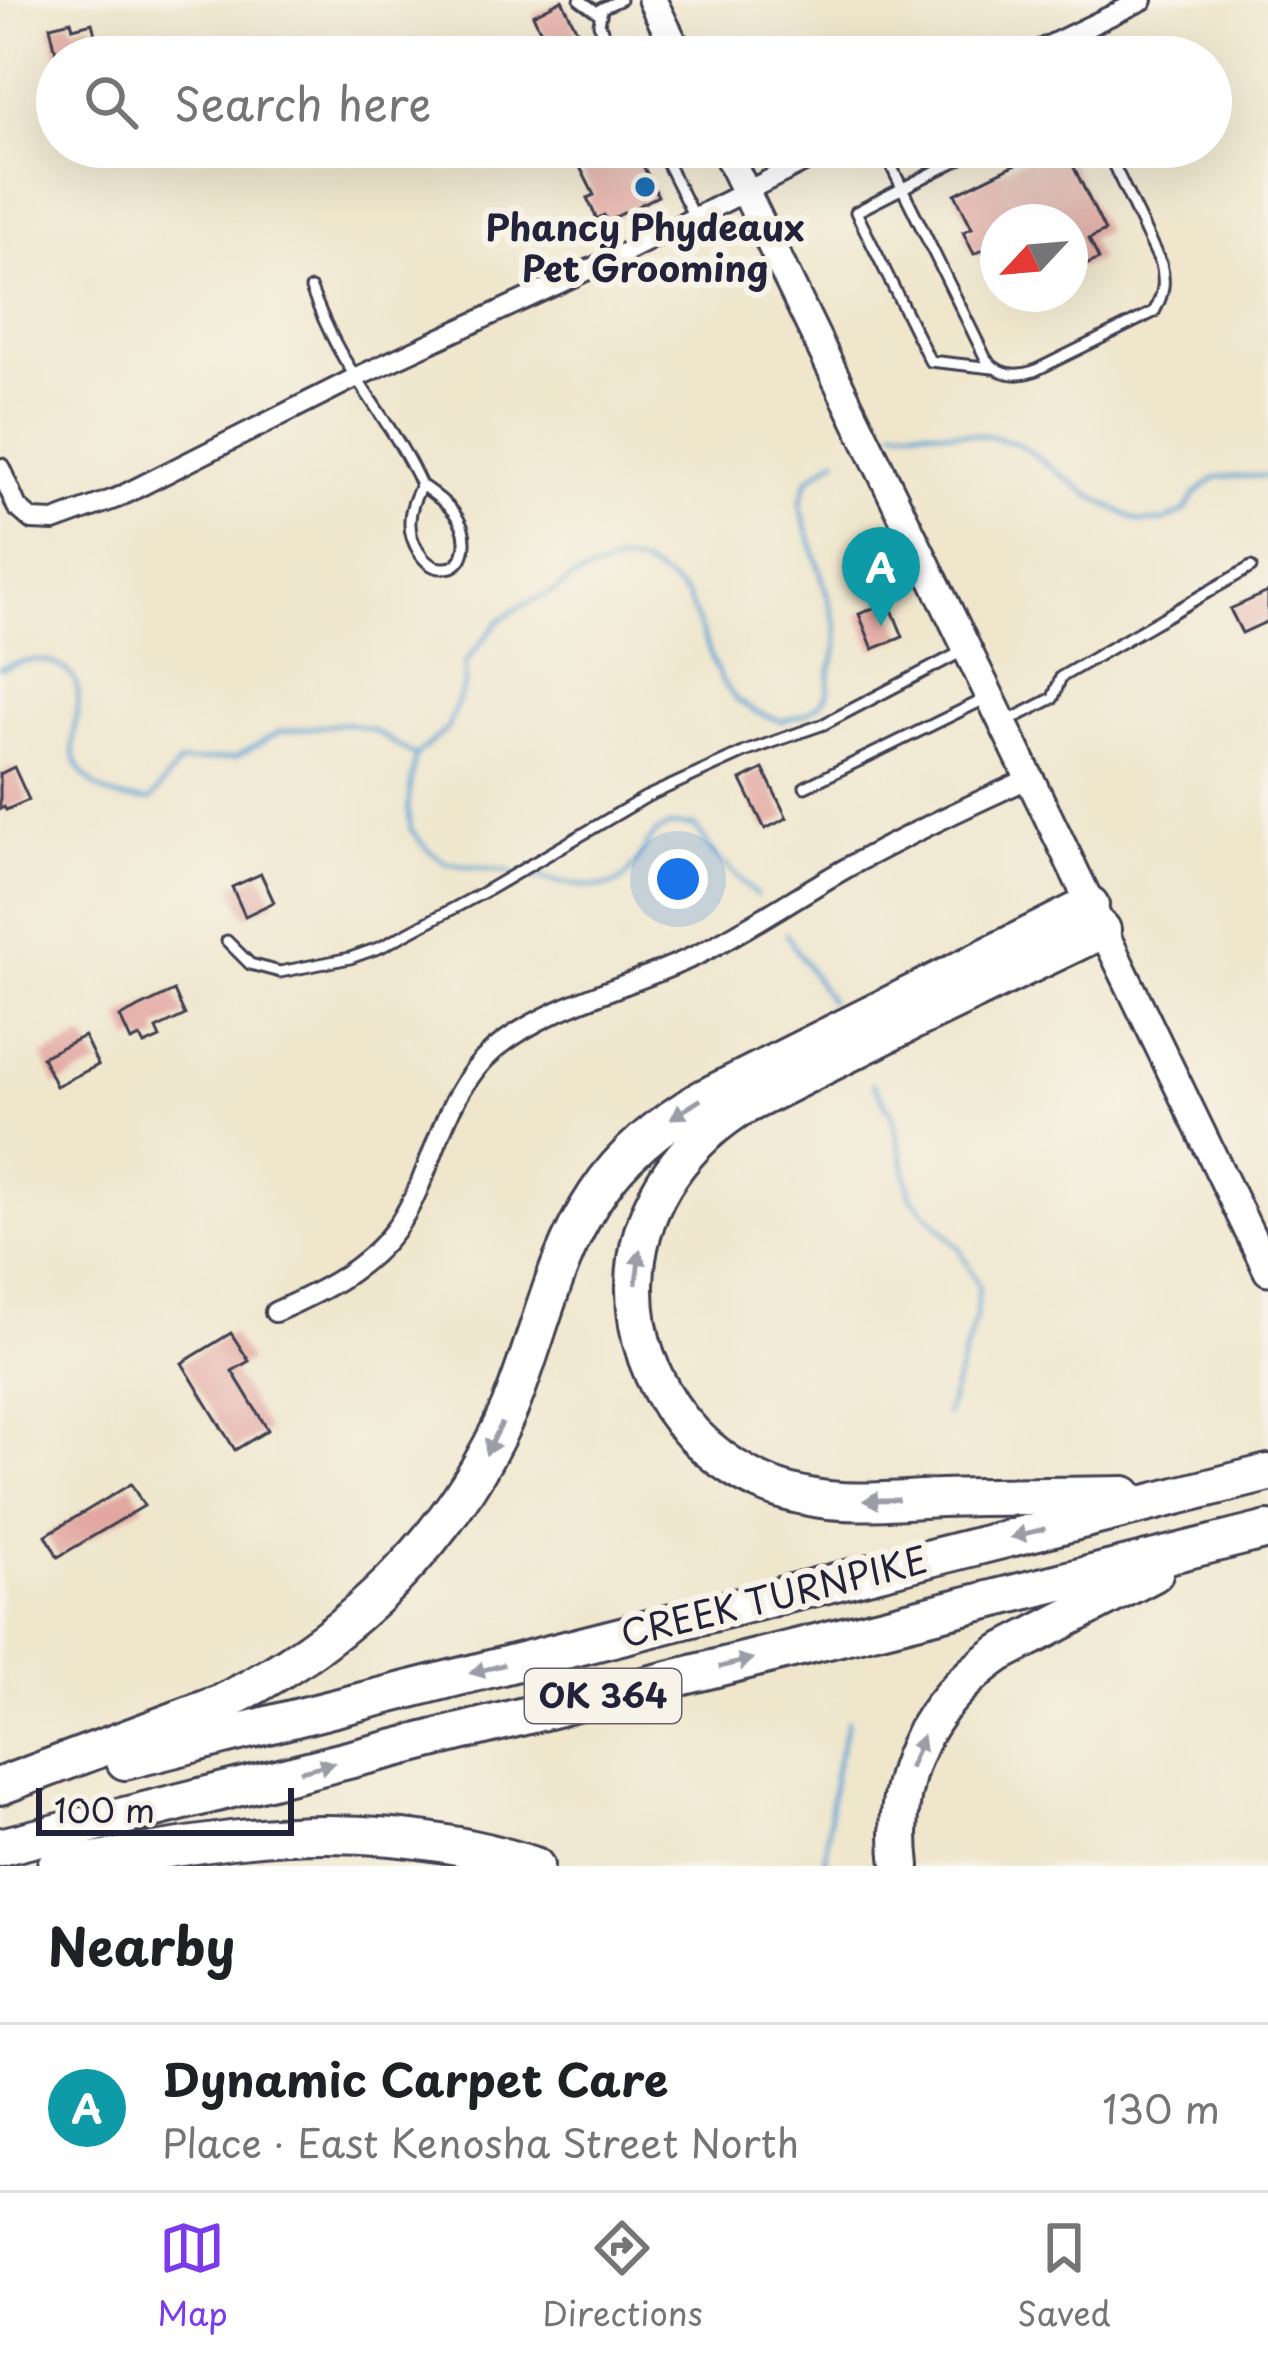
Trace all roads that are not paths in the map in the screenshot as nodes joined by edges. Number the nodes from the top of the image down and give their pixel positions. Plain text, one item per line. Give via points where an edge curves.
1 (580, 0) edge
2 (620, 0) edge
3 (652, 0) edge
4 (1143, 0) edge
5 (601, 15) junction
6 (605, 36) edge
7 (670, 36) edge
8 (1074, 36) edge
9 (670, 168) edge
10 (734, 168) edge
11 (792, 168) edge
12 (893, 168) edge
13 (939, 168) edge
14 (1115, 168) edge
15 (902, 186) junction
16 (746, 191) junction
17 (694, 217) junction
18 (311, 289) dead end
19 (993, 368) junction
20 (357, 377) junction
21 (0, 468) edge
22 (421, 485) junction
23 (1251, 567) dead end
24 (967, 649) junction
25 (990, 696) junction
26 (1004, 724) junction
27 (1030, 778) junction
28 (805, 787) dead end
29 (1096, 918) junction
30 (227, 940) dead end
31 (1268, 1271) edge
32 (275, 1312) dead end
33 (1265, 1474) edge
34 (1182, 1495) junction
35 (1268, 1530) edge
36 (1207, 1545) junction
37 (0, 1789) edge
38 (0, 1847) edge
39 (56, 1866) edge
40 (536, 1866) edge
41 (901, 1866) edge

1 - 5 lane
2 - 5 lane
3 - 7 main road
4 - 8 street
5 - 6 lane
9 - 17 lane
10 - 16 main road
11 - 16 street
12 - 15 lane
13 - 15 lane
14 - 19 lane via 1161,264 1165,279 1154,312 1020,376
15 - 19 lane
15 - 19 lane via 856,212 925,354
16 - 17 street
16 - 24 main road
17 - 20 street
18 - 20 lane
20 - 21 street via 117,498 54,520 32,520 16,506
20 - 22 lane
22 - 22 lane via 412,537 424,559 454,566 465,533 456,514
23 - 26 lane via 1061,677 1053,698
24 - 25 main road
24 - 30 lane via 824,724 646,796 381,947 280,972 250,964
25 - 26 main road
25 - 28 lane
26 - 27 main road
27 - 29 main road
27 - 32 street via 847,868 704,951 514,1036 464,1084 409,1207 378,1249
29 - 31 main road
34 -> 29 highway via 826,1500 784,1491 742,1474 690,1432 656,1381 638,1328 635,1274 649,1216 665,1180 700,1137 736,1110 984,987
29 -> 37 highway via 704,1098 648,1136 609,1176 578,1226 476,1475 392,1582 321,1644 247,1690
33 - 34 highway, CREEK TURNPIKE / OK 364
34 -> 37 highway, CREEK TURNPIKE / OK 364
35 - 36 highway, CREEK TURNPIKE / OK 364
38 -> 36 highway, CREEK TURNPIKE / OK 364
41 -> 36 highway via 908,1773 947,1699 1000,1653
39 - 40 highway via 307,1834 426,1841

